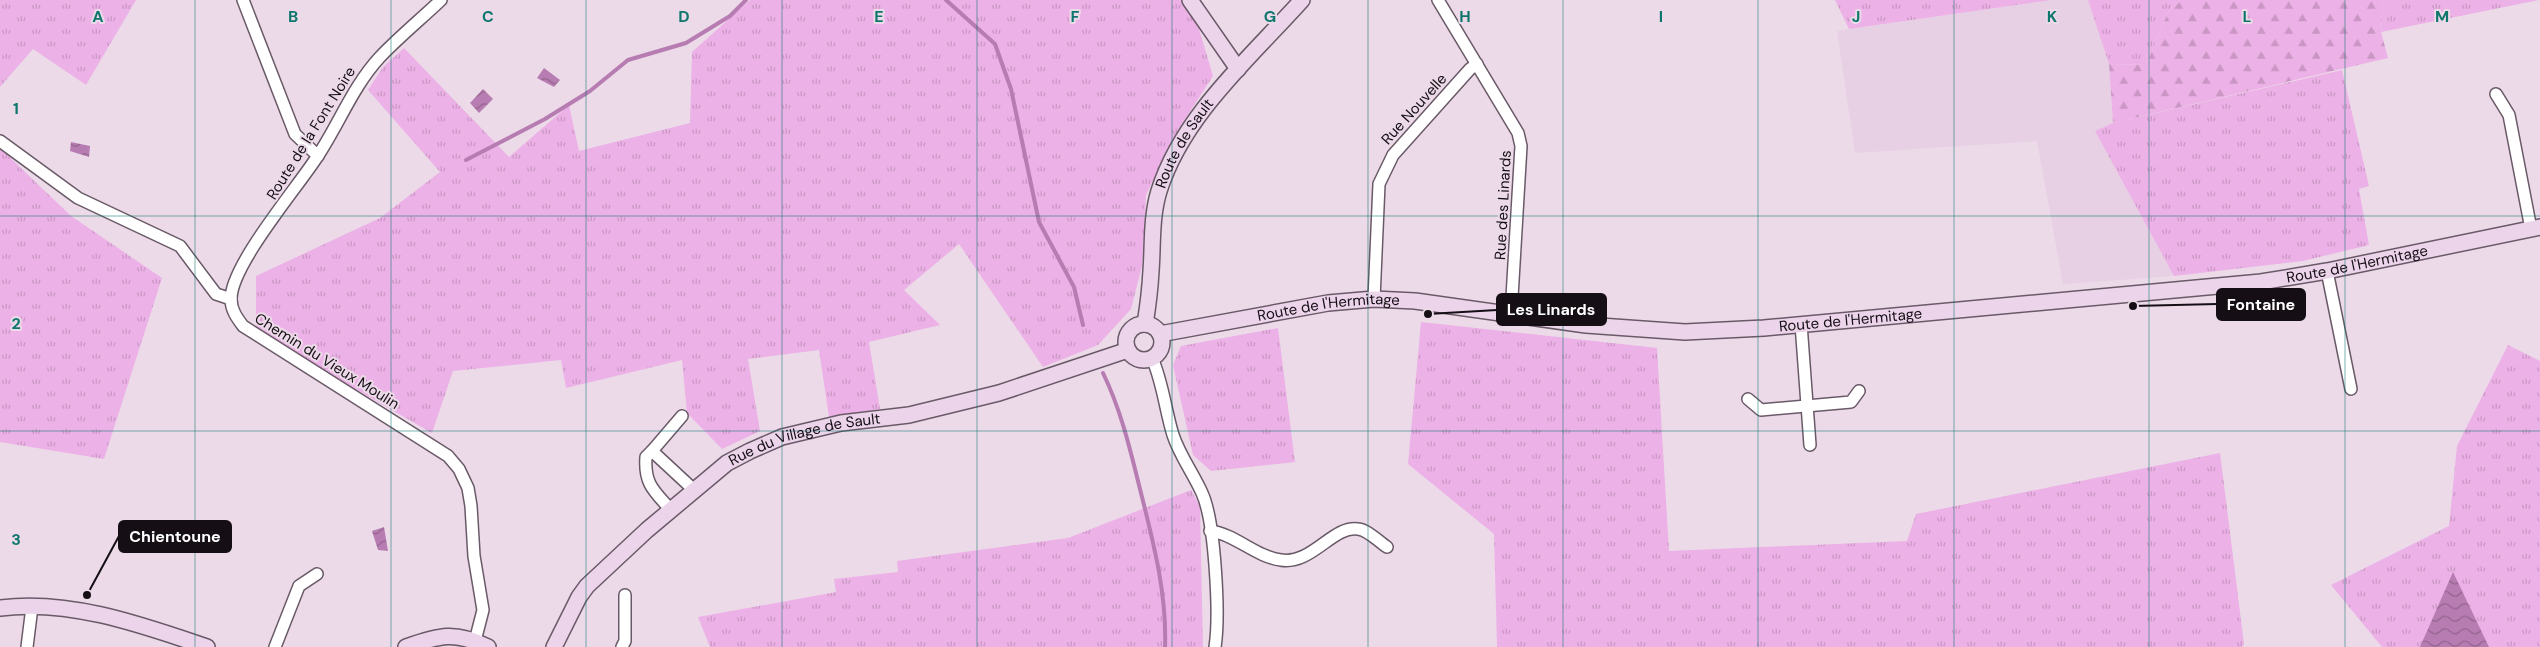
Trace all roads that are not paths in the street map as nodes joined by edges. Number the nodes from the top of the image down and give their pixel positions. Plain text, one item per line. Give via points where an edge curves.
1 (243, 0) edge
2 (441, 0) edge
3 (1190, 0) edge
4 (1302, 0) edge
5 (1438, 0) edge
6 (1477, 64) junction
7 (1238, 69) junction
8 (2496, 94) dead end
9 (0, 141) edge
10 (318, 156) junction
11 (2535, 228) edge
12 (2327, 271) junction
13 (231, 299) junction
14 (1374, 299) junction
15 (1511, 314) junction
16 (1145, 324) junction
17 (1801, 324) junction
18 (1160, 334) junction
19 (1128, 350) junction
20 (1152, 358) junction
21 (2351, 389) dead end
22 (1859, 391) dead end
23 (1748, 399) dead end
24 (1808, 405) junction
25 (682, 416) dead end
26 (1810, 445) dead end
27 (652, 450) junction
28 (694, 490) junction
29 (671, 510) junction
30 (1210, 531) junction
31 (1387, 547) dead end
32 (317, 574) dead end
33 (625, 595) dead end
34 (32, 607) junction
35 (0, 608) edge
36 (482, 644) edge
37 (27, 647) edge
38 (207, 647) edge
39 (275, 647) edge
40 (406, 647) edge
41 (554, 647) edge
42 (622, 647) edge
43 (1215, 647) edge

1 - 10 street via 295,134
2 - 10 street, Route de la Font Noire via 380,57
3 - 7 street
4 - 7 street, Route de Sault
5 - 6 street, Rue des Linards
6 - 14 street, Rue Nouvelle via 1393,155 1385,168 1379,184
6 - 15 street, Rue des Linards via 1518,133 1521,146
7 - 16 street, Route de Sault via 1200,114 1172,159 1159,192 1153,220
8 - 11 street via 2509,115
9 - 13 street via 78,198 180,246 216,294
10 - 13 street, Route de la Font Noire via 254,248 238,275
11 - 12 street, Route de l'Hermitage
12 - 17 street, Route de l'Hermitage via 2260,282
12 - 21 street
13 - 36 street, Chemin du Vieux Moulin via 234,314 243,326 448,456 459,469 468,488 471,506 474,556 483,610
14 - 15 street, Route de l'Hermitage
14 - 18 street, Route de l'Hermitage via 1328,303
15 - 17 street, Route de l'Hermitage via 1586,325 1685,332
16 - 18 street
16 - 19 street via 1129,332
17 - 24 street
18 - 20 street via 1160,350
19 - 20 street via 1141,360
19 - 28 street, Rue du Village de Sault via 999,393 909,415 841,423 782,437 727,463
20 - 30 street via 1174,435 1202,494
22 - 24 street via 1851,402
23 - 24 street via 1761,410
24 - 26 street
25 - 27 street
27 - 28 street
27 - 29 street via 646,457 644,474
28 - 29 street, Rue du Village de Sault
29 - 41 street, Rue du Village de Sault via 607,566 579,597
30 - 31 street via 1282,561 1308,555 1347,529 1368,533
30 - 43 street via 1217,620
32 - 39 street via 299,586
33 - 42 street via 625,642
34 - 35 street
34 - 37 street
34 - 38 street via 81,611 137,623
36 - 40 street via 460,636 445,635

